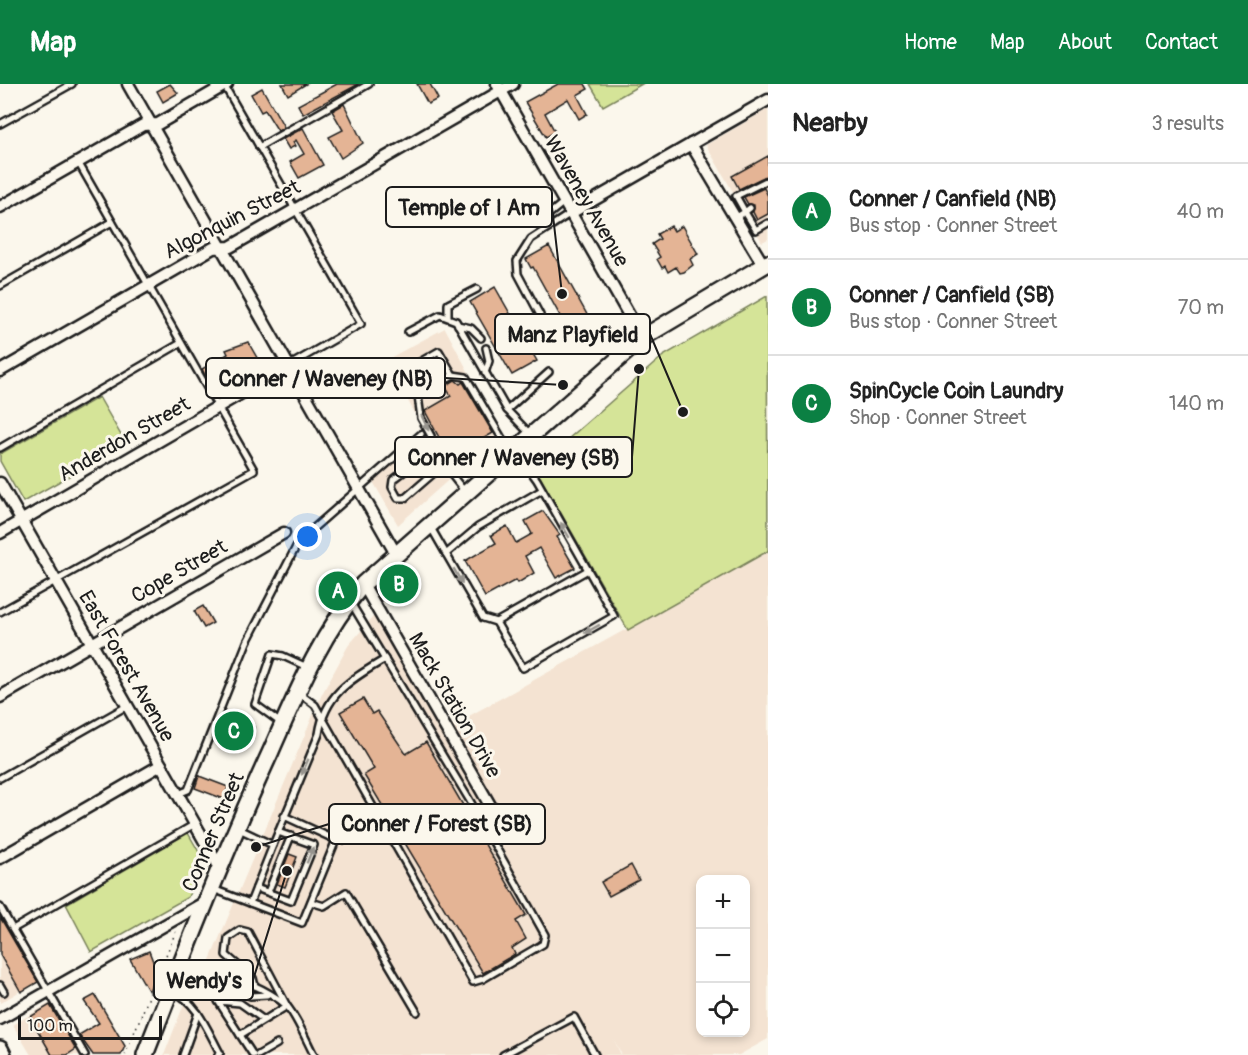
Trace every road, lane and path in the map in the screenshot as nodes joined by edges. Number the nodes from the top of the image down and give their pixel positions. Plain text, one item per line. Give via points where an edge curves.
1 (72, 84) edge
2 (128, 84) edge
3 (369, 84) edge
4 (513, 84) edge
5 (225, 85) edge
6 (499, 88) edge
7 (768, 100) edge
8 (0, 124) edge
9 (151, 124) junction
10 (691, 144) junction
11 (259, 147) junction
12 (78, 162) junction
13 (768, 180) edge
14 (564, 202) junction
15 (0, 207) edge
16 (295, 209) junction
17 (571, 213) junction
18 (744, 213) junction
19 (112, 222) junction
20 (768, 223) edge
21 (549, 227) junction
22 (221, 248) junction
23 (766, 264) edge
24 (148, 285) junction
25 (0, 286) edge
26 (477, 289) dead end
27 (540, 315) dead end
28 (448, 316) junction
29 (458, 325) junction
30 (408, 332) dead end
31 (481, 338) dead end
32 (642, 338) junction
33 (181, 343) junction
34 (486, 348) dead end
35 (290, 365) junction
36 (0, 371) edge
37 (549, 372) dead end
38 (484, 373) junction
39 (453, 375) junction
40 (418, 396) junction
41 (217, 407) junction
42 (507, 410) junction
43 (421, 434) dead end
44 (531, 436) junction
45 (0, 448) edge
46 (432, 450) junction
47 (513, 452) junction
48 (442, 466) junction
49 (0, 483) edge
50 (360, 489) junction
51 (542, 490) junction
52 (466, 493) junction
53 (21, 521) junction
54 (429, 525) junction
55 (284, 532) dead end
56 (0, 533) edge
57 (396, 554) junction
58 (446, 554) junction
59 (588, 570) junction
60 (56, 580) junction
61 (363, 584) junction
62 (349, 600) junction
63 (0, 612) edge
64 (496, 622) junction
65 (92, 644) junction
66 (385, 659) junction
67 (308, 668) junction
68 (297, 692) junction
69 (0, 697) edge
70 (127, 706) junction
71 (322, 717) junction
72 (283, 724) junction
73 (161, 765) junction
74 (0, 778) edge
75 (178, 794) junction
76 (495, 814) dead end
77 (284, 816) junction
78 (382, 819) junction
79 (195, 824) junction
80 (237, 828) junction
81 (278, 831) junction
82 (291, 836) junction
83 (336, 840) junction
84 (273, 845) junction
85 (0, 858) edge
86 (220, 868) junction
87 (256, 888) junction
88 (268, 892) junction
89 (209, 895) junction
90 (311, 902) junction
91 (250, 903) junction
92 (0, 907) edge
93 (188, 912) junction
94 (13, 929) junction
95 (182, 962) junction
96 (213, 975) junction
97 (0, 985) edge
98 (255, 986) junction
99 (171, 990) junction
100 (49, 991) junction
101 (4, 992) dead end
102 (267, 995) junction
103 (287, 1006) junction
104 (417, 1012) dead end
105 (198, 1013) junction
106 (0, 1019) edge
107 (264, 1020) junction
108 (240, 1035) junction
109 (277, 1044) dead end
110 (0, 1049) edge
111 (220, 1054) edge
112 (3, 1055) edge
113 (85, 1055) edge
114 (125, 1055) edge
115 (145, 1055) edge
116 (183, 1055) edge
117 (253, 1055) edge
118 (258, 1055) edge
119 (314, 1055) edge
120 (503, 1055) edge
121 (595, 1055) edge

1 - 8 lane
2 - 9 street
3 - 11 lane
4 - 6 street, Algonquin Street
5 - 9 street via 158,124
5 - 11 lane
6 - 14 street, Waveney Avenue
6 - 16 street, Algonquin Street
7 - 10 street
9 - 12 street
9 - 22 street
10 - 17 street
10 - 18 street
11 - 16 lane
12 - 15 street
12 - 19 lane
13 - 18 lane via 736,196
14 - 17 street, Waveney Avenue
14 - 21 lane via 548,216
16 - 22 street, Algonquin Street via 230,247
16 - 35 lane, Anderdon Street via 361,324
17 - 21 lane
17 - 32 street, Waveney Avenue
18 - 20 lane via 756,230
18 - 23 street
19 - 24 lane
19 - 25 lane
21 - 27 lane via 531,239 516,267
22 - 24 street, Algonquin Street via 213,248
22 - 35 street
23 - 32 main road, Conner Street
24 - 33 lane
24 - 36 street, Algonquin Street
26 - 28 lane via 448,304
28 - 29 lane
28 - 30 lane via 440,315
29 - 31 lane via 471,328
29 - 38 lane
32 - 44 main road, Conner Street
33 - 41 lane
33 - 45 lane
34 - 38 lane via 489,361
35 - 41 street, Anderdon Street
35 - 50 street
37 - 42 lane
38 - 42 lane
39 - 40 lane
39 - 40 lane via 439,351 404,371
39 - 47 lane via 466,377
40 -> 46 lane
41 - 53 street, Anderdon Street
41 - 60 lane via 254,470
42 - 44 lane
43 - 50 lane
44 - 47 main road, Conner Street
46 - 48 lane
46 - 48 lane via 393,480 398,498 405,498
47 - 51 lane
47 - 52 main road, Conner Street
48 - 52 lane
49 - 53 street, East Forest Avenue
50 - 57 street
50 - 75 lane via 299,541 247,642 188,790
51 - 58 lane via 478,527
59 -> 51 lane
52 - 54 main road, Conner Street
53 - 56 street, Anderdon Street
53 - 60 street, East Forest Avenue
54 - 57 main road, Conner Street
54 - 58 lane
55 - 65 street, Cope Street
57 - 61 main road, Conner Street
58 -> 64 lane via 483,618
59 - 64 lane
59 -> 64 lane via 614,616 523,668
60 - 63 lane
60 - 65 street, East Forest Avenue
61 - 62 main road, Conner Street
61 - 76 street, Mack Station Drive
62 - 66 lane
62 - 67 main road, Conner Street
65 - 69 street, Cope Street
65 - 70 street, East Forest Avenue
66 - 71 lane via 343,685
66 - 78 lane via 545,935 543,944 473,982
67 - 68 main road, Conner Street
67 - 72 lane via 272,654 255,704
68 - 71 lane via 315,705
68 - 72 main road, Conner Street
70 - 73 street, East Forest Avenue
70 - 74 lane
71 -> 77 lane via 319,734
71 - 78 lane
72 - 80 main road, Conner Street
73 - 75 street, East Forest Avenue
73 - 85 street
75 - 79 street, East Forest Avenue
77 - 81 lane
77 - 83 lane
78 - 83 lane
79 - 86 street, East Forest Avenue
79 - 94 lane
80 - 84 lane
80 - 86 main road, Conner Street
81 - 82 lane
81 - 84 lane
82 - 88 lane
88 -> 82 lane via 291,901 314,845
83 - 90 lane
84 - 87 lane
86 - 89 main road, Conner Street
87 - 88 lane
87 - 91 lane
89 - 91 lane
89 - 93 street
89 - 95 main road, Conner Street
90 - 91 lane via 302,923
90 - 104 lane via 324,906 346,892
92 - 94 lane
93 - 100 street
93 - 114 path via 173,936
94 - 100 lane
95 - 96 lane
95 - 99 main road, Conner Street
96 - 98 lane via 222,973
96 - 102 lane via 219,982 250,996
97 - 101 lane
98 - 102 lane
98 - 103 lane via 253,978 226,955 228,938 240,930 248,932
99 - 105 lane via 187,998
99 - 115 main road, Conner Street
100 - 106 street
100 - 113 lane
102 - 103 lane
103 - 107 lane
103 - 119 lane
105 - 111 lane
105 - 116 lane
107 - 108 lane
107 - 108 lane via 240,1003 218,1001
108 - 117 lane
109 - 118 lane
110 - 112 main road
120 - 121 lane via 574,1017

